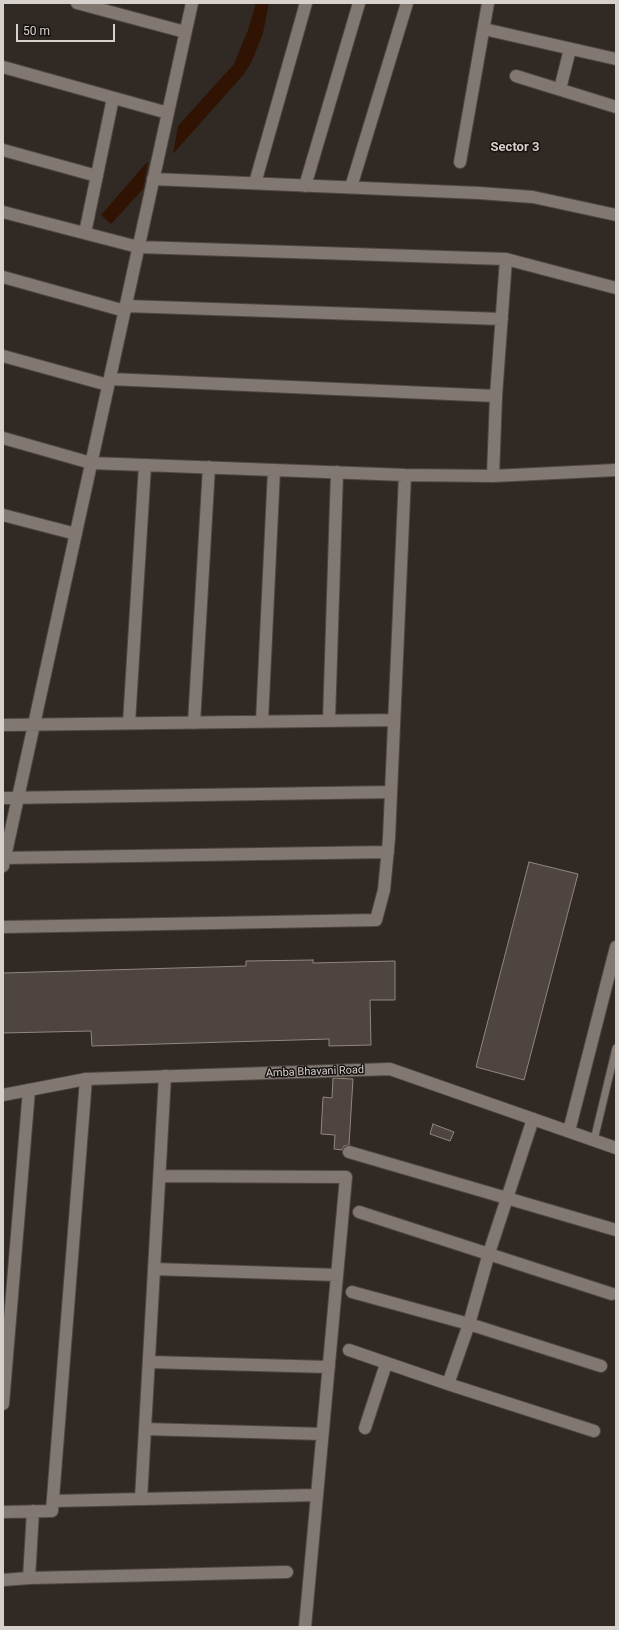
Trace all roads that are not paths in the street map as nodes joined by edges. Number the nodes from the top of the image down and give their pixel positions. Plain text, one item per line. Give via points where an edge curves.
1 (77, 3) edge
2 (192, 3) edge
3 (306, 3) edge
4 (359, 3) edge
5 (407, 3) edge
6 (488, 3) edge
7 (484, 29) junction
8 (185, 32) junction
9 (570, 49) junction
10 (616, 59) edge
11 (3, 67) edge
12 (516, 76) dead end
13 (560, 89) junction
14 (114, 98) junction
15 (616, 107) edge
16 (168, 113) junction
17 (3, 150) edge
18 (460, 162) dead end
19 (97, 176) junction
20 (153, 179) junction
21 (255, 184) junction
22 (305, 186) junction
23 (351, 188) junction
24 (3, 212) edge
25 (616, 215) edge
26 (85, 233) junction
27 (138, 247) junction
28 (506, 259) junction
29 (3, 277) edge
30 (616, 288) edge
31 (125, 308) junction
32 (502, 319) junction
33 (3, 356) edge
34 (109, 382) junction
35 (496, 396) junction
36 (3, 438) edge
37 (91, 463) junction
38 (145, 465) junction
39 (209, 467) junction
40 (274, 470) junction
41 (616, 470) edge
42 (337, 472) junction
43 (405, 475) junction
44 (493, 476) junction
45 (3, 515) edge
46 (76, 534) junction
47 (329, 720) junction
48 (394, 720) junction
49 (262, 721) junction
50 (194, 722) junction
51 (129, 723) junction
52 (3, 725) edge
53 (34, 725) junction
54 (391, 792) junction
55 (3, 798) edge
56 (18, 798) junction
57 (388, 852) junction
58 (4, 861) edge
59 (3, 927) edge
60 (616, 946) edge
61 (616, 1048) edge
62 (165, 1076) junction
63 (86, 1079) junction
64 (28, 1090) junction
65 (3, 1095) edge
66 (533, 1119) junction
67 (569, 1131) junction
68 (594, 1140) junction
69 (616, 1148) edge
70 (349, 1152) dead end
71 (160, 1176) junction
72 (507, 1199) junction
73 (359, 1212) dead end
74 (616, 1230) edge
75 (489, 1253) junction
76 (154, 1269) junction
77 (337, 1274) junction
78 (352, 1292) dead end
79 (612, 1294) dead end
80 (469, 1324) junction
81 (349, 1350) dead end
82 (149, 1362) junction
83 (386, 1364) junction
84 (602, 1366) dead end
85 (329, 1367) junction
86 (448, 1384) junction
87 (3, 1404) edge
88 (365, 1428) dead end
89 (145, 1429) junction
90 (594, 1431) dead end
91 (322, 1434) junction
92 (317, 1495) junction
93 (141, 1499) junction
94 (53, 1501) junction
95 (3, 1512) edge
96 (33, 1512) junction
97 (287, 1572) dead end
98 (29, 1578) junction
99 (3, 1580) edge
100 (305, 1627) edge

1 - 8 street
2 - 8 street
3 - 21 street
4 - 22 street
5 - 23 street
6 - 7 street
7 - 9 street
7 - 18 street
8 - 16 street
9 - 10 street
9 - 13 street
11 - 14 street
12 - 13 street
13 - 15 street
14 - 16 street
14 - 19 street
16 - 20 street
17 - 19 street
19 - 26 street
20 - 21 street
20 - 27 street
21 - 22 street
22 - 23 street
23 - 25 street via 533,196
24 - 26 street
26 - 27 street
27 - 28 street
27 - 31 street
28 - 30 street
28 - 32 street
29 - 31 street
31 - 32 street
31 - 34 street
32 - 35 street
33 - 34 street
34 - 35 street
34 - 37 street
35 - 44 street
36 - 37 street
37 - 38 street
37 - 46 street
38 - 39 street
38 - 51 street
39 - 40 street
39 - 50 street
40 - 42 street
40 - 49 street
41 - 44 street
42 - 43 street
42 - 47 street
43 - 44 street
43 - 48 street
45 - 46 street
46 - 53 street
47 - 48 street
47 - 49 street
48 - 54 street
49 - 50 street
50 - 51 street
51 - 53 street
52 - 53 street
53 - 56 street
54 - 56 street
54 - 57 street
55 - 56 street
56 - 58 street
57 - 58 street
57 - 59 street via 384,890 376,920
60 - 67 street
61 - 68 lane
62 - 63 street, Amba Bhavani Road
62 - 66 street, Amba Bhavani Road via 390,1069
62 - 71 street
63 - 64 street, Amba Bhavani Road
63 - 94 street
64 - 65 street, Amba Bhavani Road
64 - 87 street
66 - 67 street, Amba Bhavani Road
66 - 72 street
67 - 68 street, Amba Bhavani Road
68 - 69 street, Amba Bhavani Road
70 - 72 street
71 - 76 street
71 - 77 street via 346,1177
72 - 74 street
72 - 75 street
73 - 75 street
75 - 79 street
75 - 80 street
76 - 77 street
76 - 82 street
77 - 85 street
78 - 80 street
80 - 84 street
80 - 86 street
81 - 83 street
82 - 85 street
82 - 89 street
83 - 86 street
83 - 88 street
85 - 91 street
86 - 90 street
89 - 91 street
89 - 93 street
91 - 92 street
92 - 93 street
92 - 100 street
93 - 94 street
94 - 96 street via 52,1511
95 - 96 street
96 - 98 street
97 - 98 street
98 - 99 street

